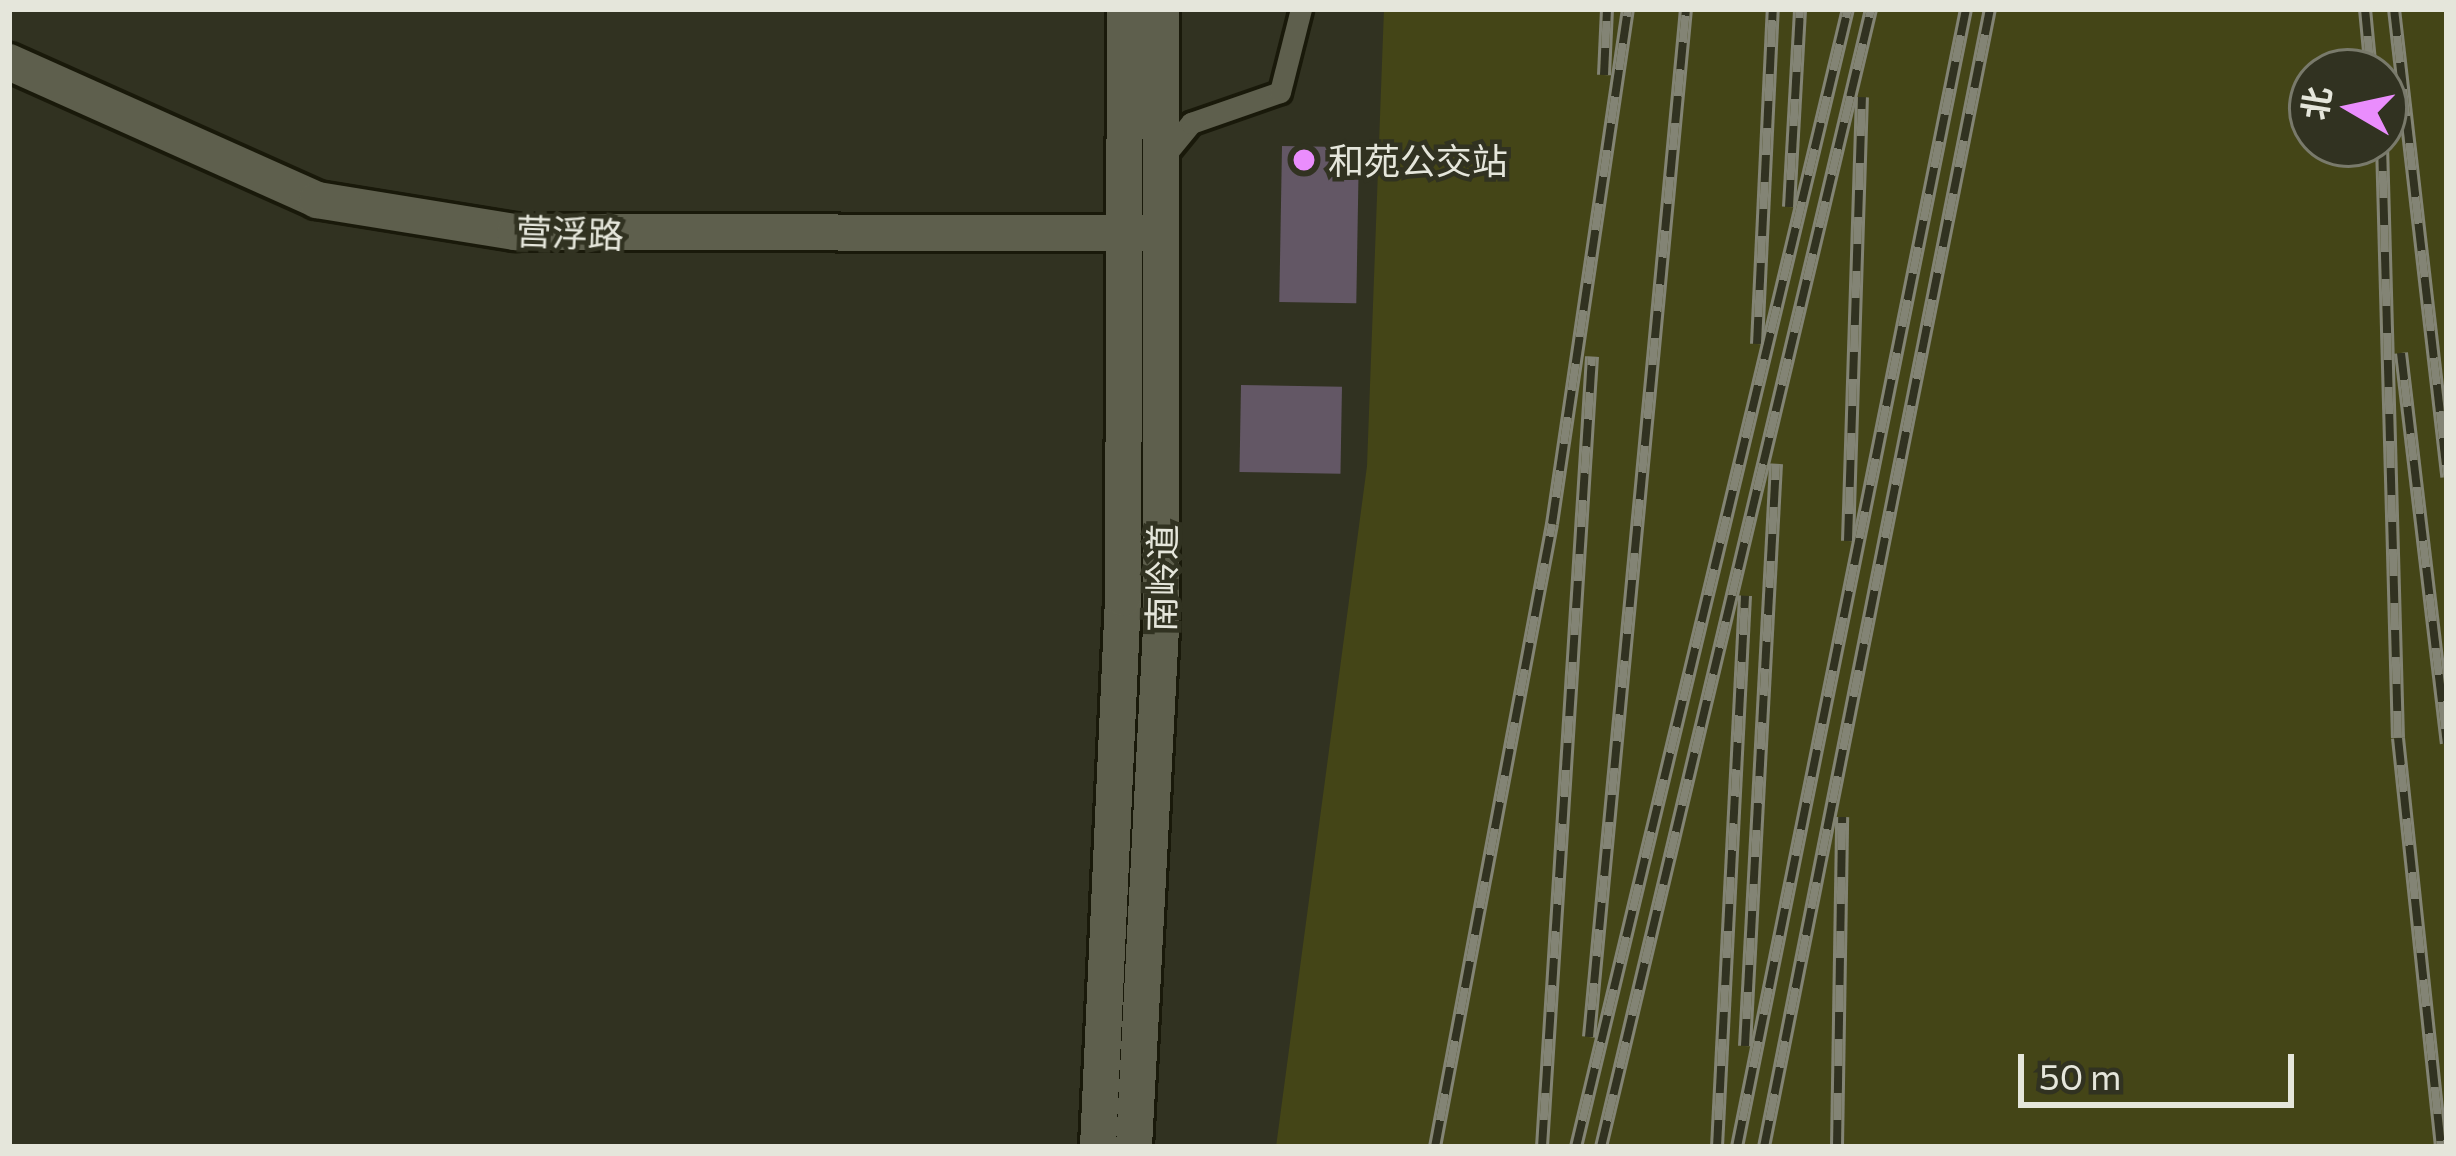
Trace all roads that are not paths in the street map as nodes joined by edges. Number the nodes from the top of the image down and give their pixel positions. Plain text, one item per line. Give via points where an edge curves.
1 (1125, 9) edge
2 (1161, 9) edge
3 (1301, 9) edge
4 (9, 62) edge
5 (1164, 155) junction
6 (1146, 234) junction
7 (1122, 1096) junction
8 (1084, 1147) edge
9 (1098, 1147) edge
10 (1125, 1147) edge
11 (1134, 1147) edge

1 - 6 street, 南岭道
2 - 5 street, 南岭道
3 - 5 lane via 1280,92 1191,123
4 - 6 street, 营浮路 via 317,200 514,232
5 - 6 street, 南岭道
6 - 7 street, 南岭道
7 - 8 street
7 - 9 street, 南岭道
7 - 10 street
7 - 11 street, 南岭道

